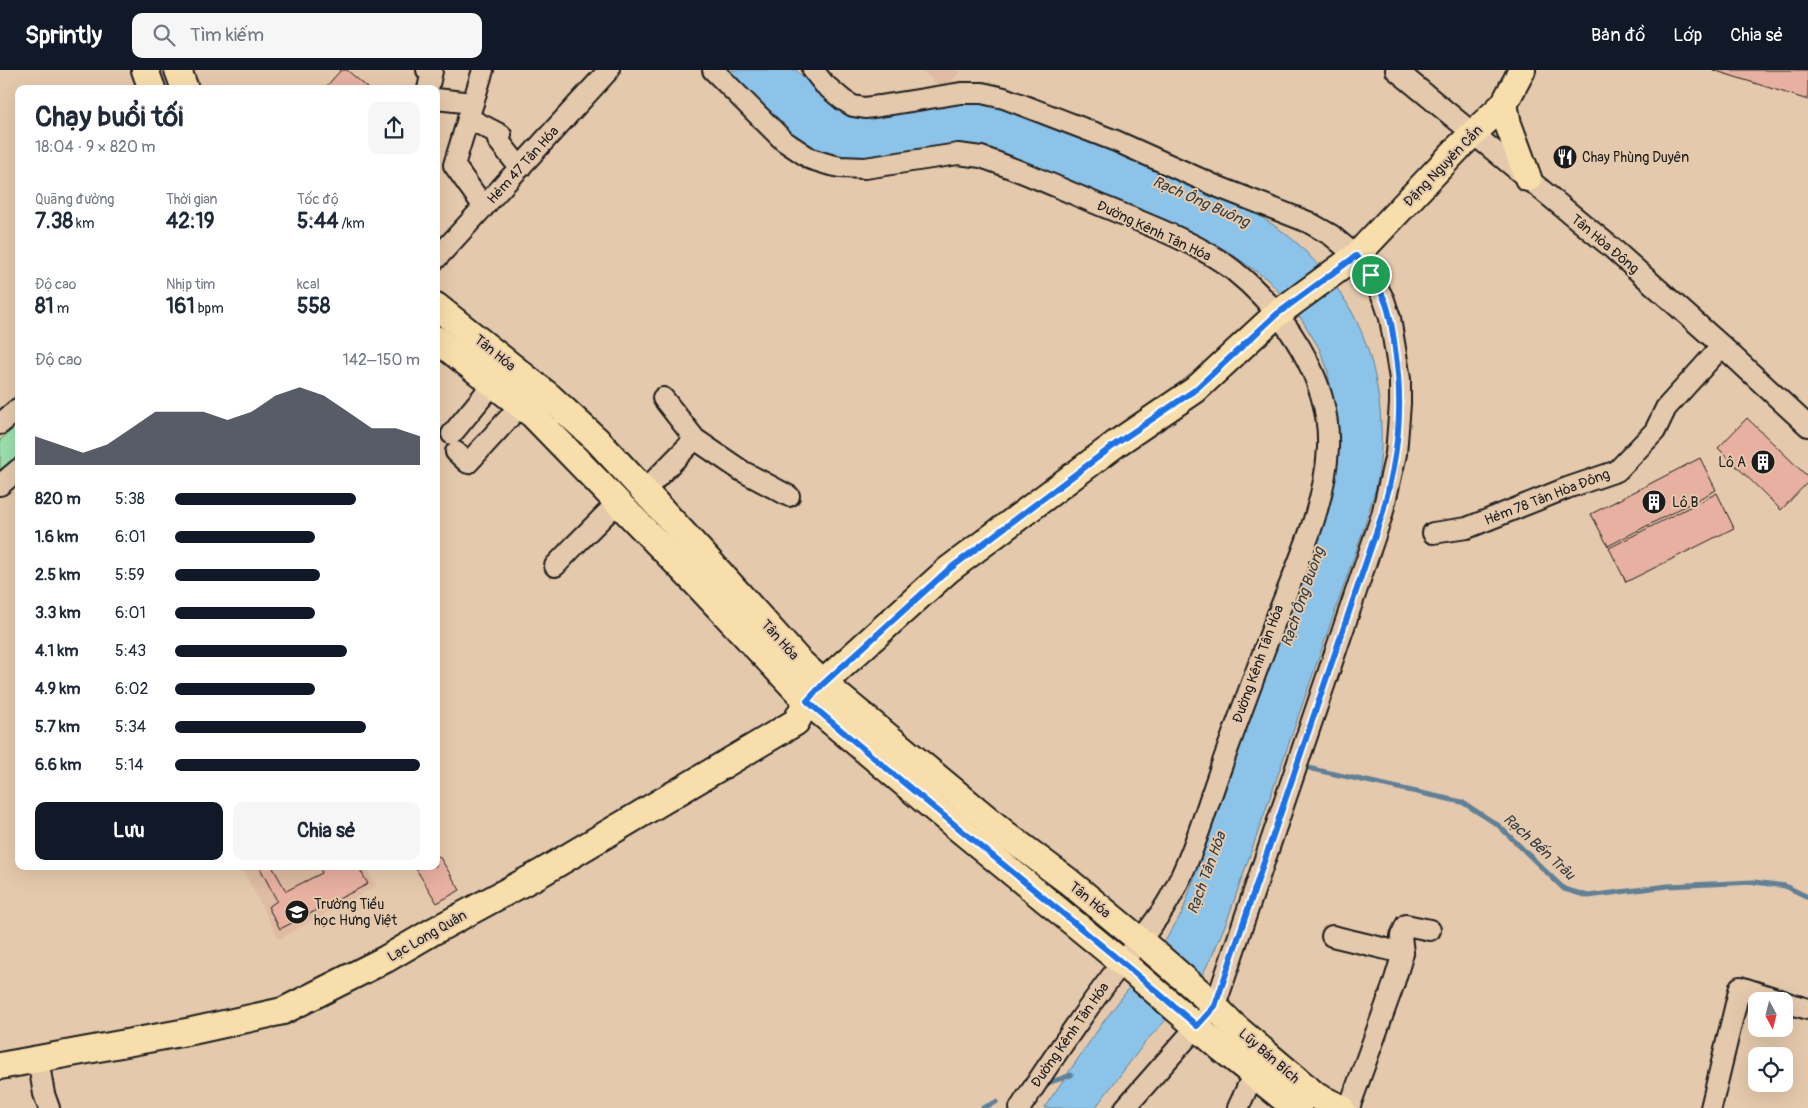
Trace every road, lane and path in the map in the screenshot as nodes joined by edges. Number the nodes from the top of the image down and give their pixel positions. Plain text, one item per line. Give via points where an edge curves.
1 (145, 70) edge
2 (163, 70) edge
3 (178, 70) edge
4 (427, 70) edge
5 (483, 70) edge
6 (610, 70) edge
7 (713, 70) edge
8 (813, 70) edge
9 (1396, 70) edge
10 (1522, 70) edge
11 (151, 85) edge
12 (169, 85) edge
13 (184, 85) edge
14 (429, 85) edge
15 (440, 100) edge
16 (1504, 104) junction
17 (471, 111) junction
18 (1473, 134) junction
19 (520, 168) junction
20 (1528, 178) junction
21 (484, 207) junction
22 (440, 255) edge
23 (1356, 256) junction
24 (440, 309) edge
25 (1277, 314) junction
26 (1722, 346) junction
27 (440, 350) edge
28 (493, 384) junction
29 (663, 398) dead end
30 (520, 406) junction
31 (15, 411) edge
32 (0, 424) edge
33 (1808, 426) edge
34 (695, 439) junction
35 (15, 472) edge
36 (0, 484) edge
37 (644, 491) junction
38 (789, 496) dead end
39 (618, 502) junction
40 (1433, 534) dead end
41 (555, 566) dead end
42 (815, 692) junction
43 (1430, 930) dead end
44 (1332, 936) dead end
45 (1144, 944) junction
46 (1402, 953) junction
47 (1126, 966) junction
48 (1755, 992) edge
49 (1209, 1001) junction
50 (1793, 1004) edge
51 (1808, 1009) edge
52 (1191, 1022) junction
53 (38, 1059) junction
54 (0, 1066) edge
55 (1253, 1075) junction
56 (49, 1108) edge
57 (1020, 1108) edge
58 (1125, 1108) edge
59 (1238, 1108) edge
60 (1298, 1108) edge
61 (1341, 1108) edge
62 (1349, 1108) edge
63 (1711, 1108) edge

1 - 11 main road
2 - 12 main road
3 - 13 main road
4 - 14 street via 432,71
5 - 17 street
6 - 19 street, Hẻm 47 Tân Hóa
7 - 25 street, Đường Kênh Tân Hóa via 784,141 812,159 840,167 865,168 958,154 987,159 1199,249 1232,270
8 - 23 street via 843,100 865,108 961,93 1004,98 1308,222 1331,235
9 - 18 street, Tân Hòa Đông
10 - 16 main road, Đặng Nguyên Cẩn
15 - 17 street
16 - 18 main road, Đặng Nguyên Cẩn
16 - 20 main road
17 - 19 street via 501,135 498,140
17 - 21 street via 454,165
18 - 20 street, Tân Hòa Đông
18 - 23 main road, Đặng Nguyên Cẩn
19 - 21 street, Hẻm 47 Tân Hóa
20 - 26 street, Tân Hòa Đông
21 - 22 street, Hẻm 47 Tân Hóa
23 - 25 main road, Đặng Nguyên Cẩn
23 - 49 street via 1371,275 1390,318 1400,379 1396,454 1382,515 1305,741
24 - 37 main road, Tân Hóa via 550,397
25 - 42 main road via 1195,390 1117,443 948,570
25 - 45 street, Đường Kênh Tân Hóa via 1303,350 1320,393 1328,446 1324,486 1314,523 1240,712 1187,866
26 - 33 street, Tân Hòa Đông
26 - 40 street, Hẻm 78 Tân Hòa Đông via 1666,408 1656,431 1617,471 1467,528
27 - 28 main road, Tân Hóa
28 - 30 main road, Tân Hóa
28 - 30 street via 453,438 468,463
29 - 34 street
30 - 39 main road, Tân Hóa via 533,415
31 - 32 street
34 - 37 street
34 - 38 street via 742,471
35 - 36 street
37 - 42 main road, Tân Hóa via 799,661
39 - 41 street
39 - 42 main road, Tân Hóa
42 - 45 main road, Tân Hóa via 1068,881
42 - 47 main road, Tân Hóa via 950,821
42 - 53 main road, Lạc Long Quân via 796,722 710,774 386,960 283,1012
43 - 46 street via 1406,925 1401,936
44 - 46 street
45 - 47 street, Đường Kênh Tân Hóa
45 - 49 main road, Tân Hóa
46 - 62 street
47 - 52 main road, Tân Hóa
47 - 57 street, Đường Kênh Tân Hóa
48 - 63 street via 1740,987
49 - 52 street
49 - 61 main road, Lũy Bán Bích via 1316,1096
50 - 51 street
52 - 55 main road, Lũy Bán Bích
52 - 58 street
53 - 54 main road, Lạc Long Quân
53 - 56 street
55 - 59 street
55 - 60 main road, Lũy Bán Bích

